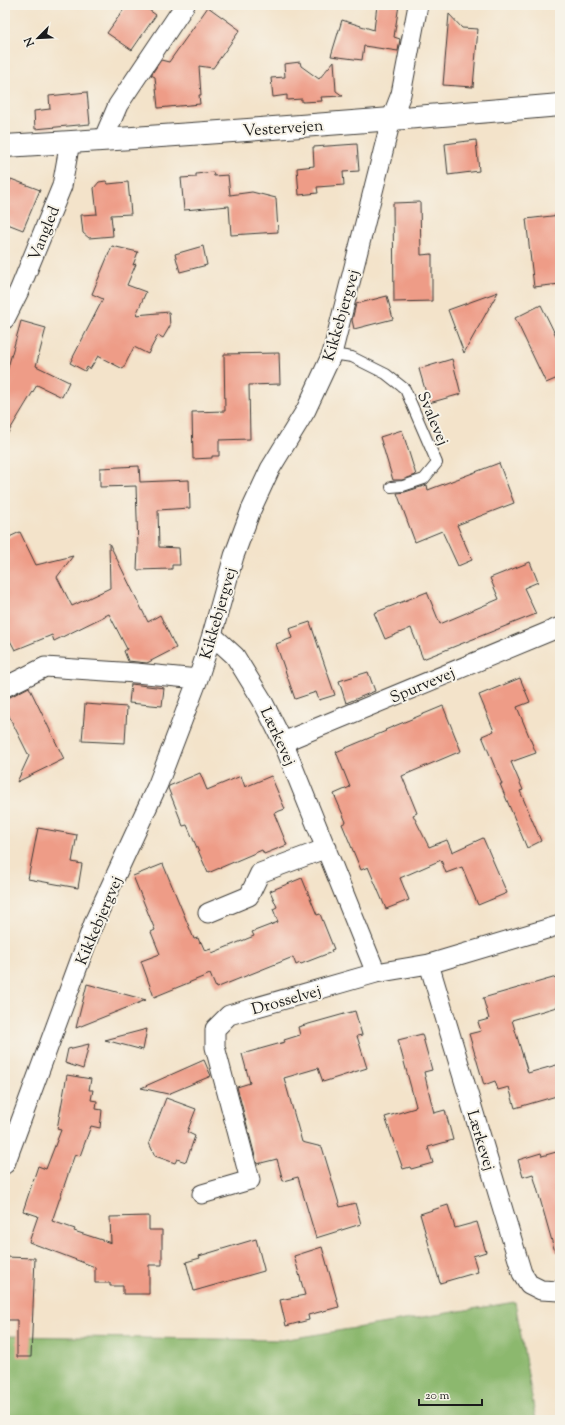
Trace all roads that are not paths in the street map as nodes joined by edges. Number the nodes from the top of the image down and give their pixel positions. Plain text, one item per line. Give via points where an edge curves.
1 (185, 5) edge
2 (418, 5) edge
3 (560, 105) edge
4 (390, 120) junction
5 (103, 140) junction
6 (70, 142) junction
7 (5, 146) edge
8 (5, 319) edge
9 (332, 354) junction
10 (391, 487) dead end
11 (560, 626) edge
12 (212, 635) junction
13 (198, 679) junction
14 (5, 687) edge
15 (283, 742) junction
16 (327, 848) junction
17 (208, 913) dead end
18 (560, 925) edge
19 (429, 964) junction
20 (376, 973) junction
21 (5, 1164) edge
22 (202, 1194) dead end
23 (560, 1291) edge

1 - 5 street via 118,105
2 - 4 street, Kikkebjergvej via 401,94
3 - 4 street, Vestervejen
4 - 5 street, Vestervejen
4 - 9 street, Kikkebjergvej
5 - 6 street, Vestervejen
6 - 7 street, Vestervejen
6 - 8 street, Vangled via 62,186 20,292
9 - 10 lane, Svalevej via 352,357 386,374 405,389 437,463 424,479
9 - 12 street, Kikkebjergvej via 306,410 270,469 251,510 234,556
11 - 15 street, Spurvevej
12 - 13 street, Kikkebjergvej
12 - 15 street, Lærkevej via 235,656 262,700
13 - 14 street, Kikkebjergvej via 45,667
13 - 21 street, Kikkebjergvej via 158,784 96,920
15 - 16 street, Lærkevej
16 - 17 street via 260,873 250,896
16 - 20 street, Lærkevej
18 - 19 street, Drosselvej
19 - 20 street, Drosselvej
19 - 23 street, Lærkevej via 522,1273 529,1284 541,1290
20 - 22 street, Drosselvej via 229,1015 215,1029 215,1047 250,1180

